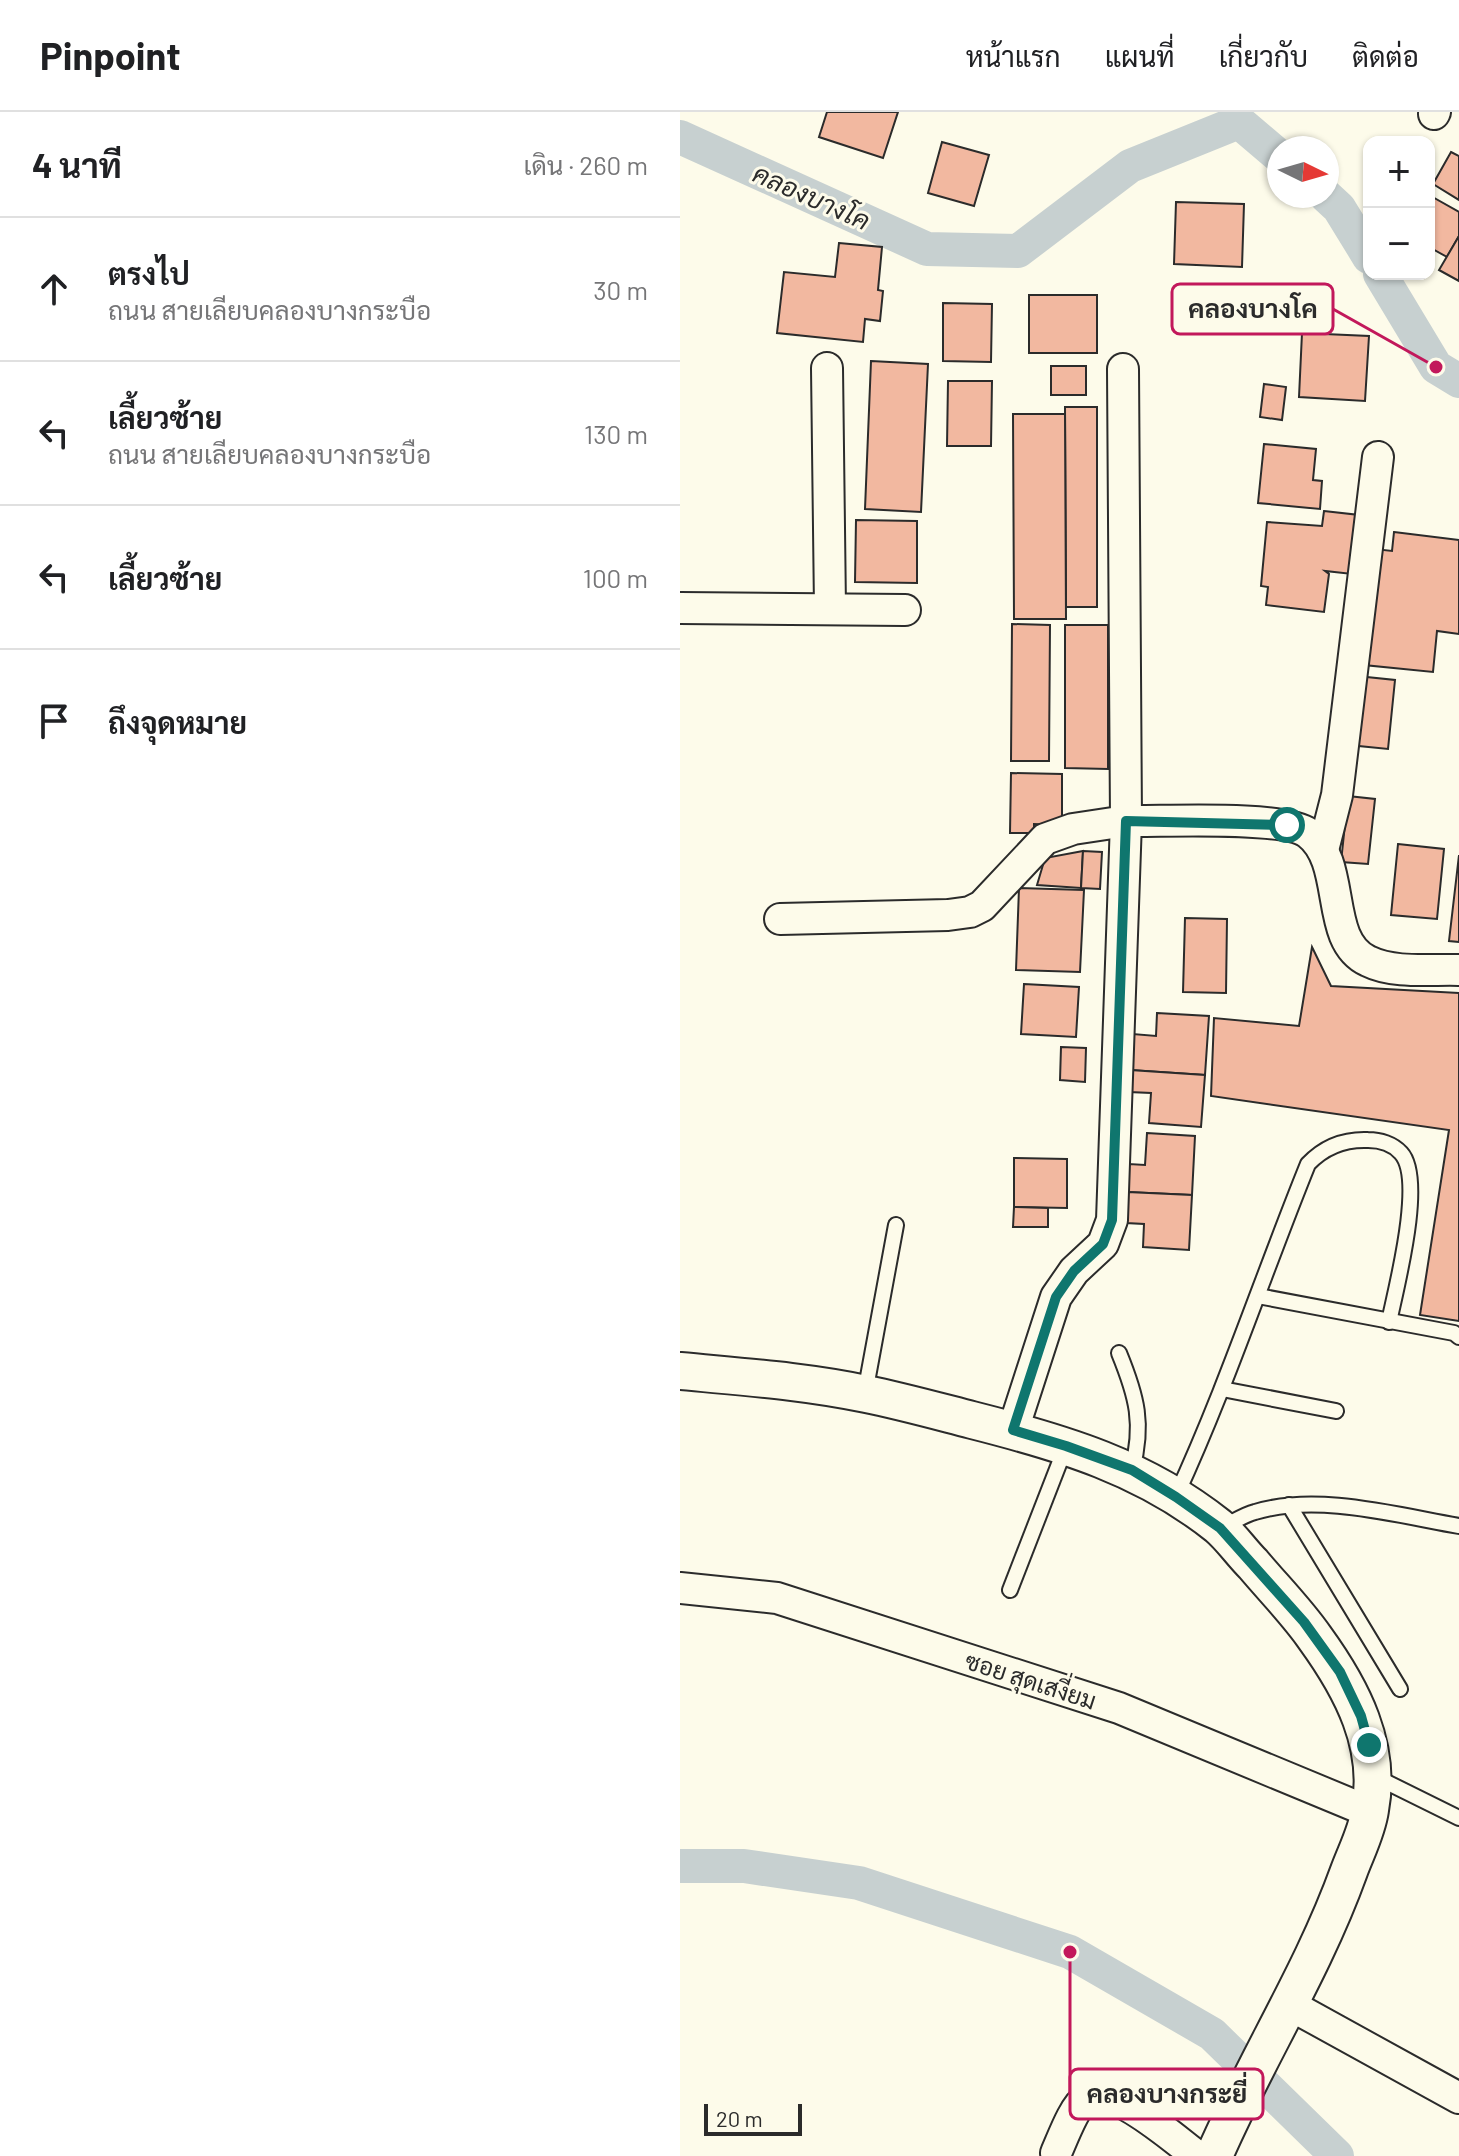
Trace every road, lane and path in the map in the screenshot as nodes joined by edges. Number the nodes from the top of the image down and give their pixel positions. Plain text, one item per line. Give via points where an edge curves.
1 (827, 368) dead end
2 (1123, 369) dead end
3 (1378, 457) dead end
4 (680, 608) edge
5 (830, 608) junction
6 (905, 610) dead end
7 (1126, 821) junction
8 (1323, 850) junction
9 (780, 919) dead end
10 (1459, 970) edge
11 (896, 1225) dead end
12 (1258, 1296) junction
13 (1389, 1322) junction
14 (1459, 1337) edge
15 (1119, 1353) dead end
16 (680, 1371) edge
17 (1222, 1389) junction
18 (865, 1393) junction
19 (1336, 1411) dead end
20 (1013, 1430) junction
21 (1066, 1446) junction
22 (1132, 1470) junction
23 (1176, 1497) junction
24 (1289, 1505) junction
25 (1459, 1526) edge
26 (1220, 1528) junction
27 (680, 1588) edge
28 (1010, 1590) dead end
29 (1400, 1689) dead end
30 (1373, 1776) junction
31 (1370, 1812) junction
32 (1459, 1818) edge
33 (1290, 2005) junction
34 (1459, 2098) edge
35 (1056, 2153) dead end
36 (1197, 2156) edge
37 (1214, 2156) edge

1 - 5 street
2 - 7 street
3 - 8 street via 1337,795
4 - 5 street
5 - 6 street
7 - 8 street via 1287,825 1307,832
7 - 9 street via 1045,839 982,906 970,912
7 - 20 street via 1112,1220 1103,1244 1056,1297
8 - 10 street via 1350,947 1366,961 1387,967
11 - 18 lane
12 - 13 lane
12 - 13 lane via 1308,1164 1321,1150 1342,1142 1389,1144 1403,1155 1410,1178 1409,1223
12 - 17 lane
13 - 14 lane
15 - 22 lane via 1139,1420
16 - 18 street
17 - 19 lane
17 - 23 lane
18 - 20 street
20 - 21 street
21 - 22 street
21 - 28 lane
22 - 23 street
23 - 26 street
24 - 25 lane via 1356,1508
24 - 26 lane via 1252,1512
24 - 29 lane
26 - 30 street via 1304,1622 1340,1672 1361,1716
27 - 31 street, ซอย สุดเสงี่ยม via 777,1598 1119,1708
30 - 31 street
30 - 32 lane
31 - 33 street via 1334,1915
33 - 34 street
33 - 37 street
35 - 36 street via 1079,2106 1101,2096 1122,2101

